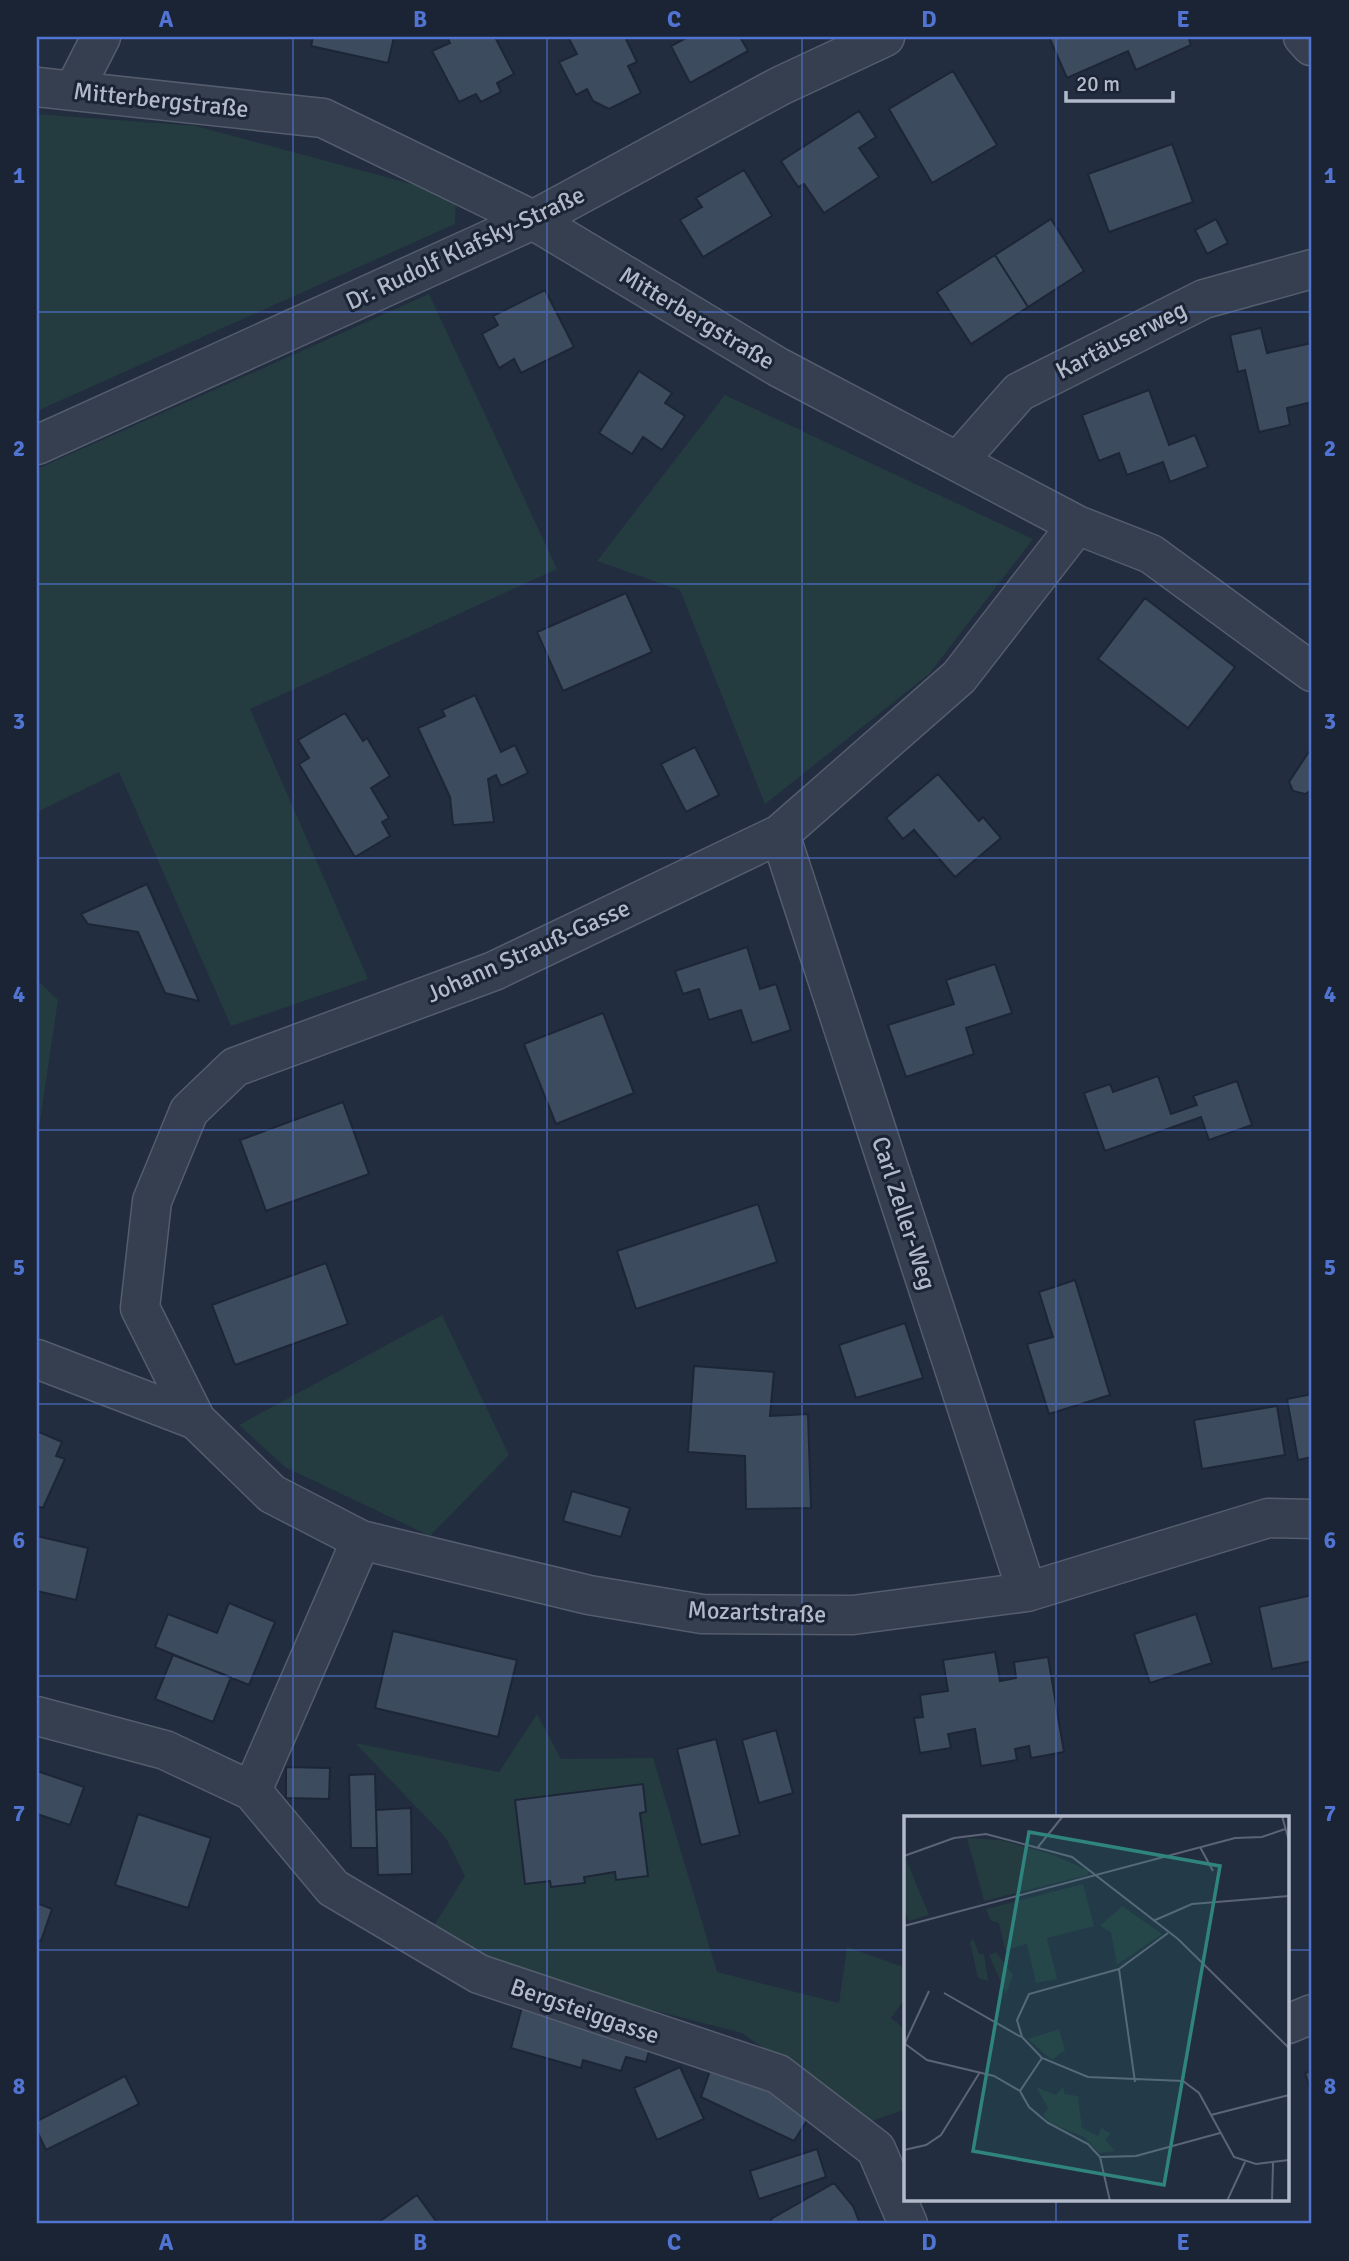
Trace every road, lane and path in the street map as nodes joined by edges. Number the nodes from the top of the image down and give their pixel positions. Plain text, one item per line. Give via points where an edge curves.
1 (101, 37) edge
2 (886, 37) edge
3 (37, 87) edge
4 (74, 90) junction
5 (534, 220) junction
6 (1312, 270) edge
7 (37, 444) edge
8 (959, 460) junction
9 (1077, 525) junction
10 (1312, 672) edge
11 (780, 834) junction
12 (37, 1359) edge
13 (196, 1420) junction
14 (1312, 1519) edge
15 (361, 1540) junction
16 (1027, 1592) junction
17 (37, 1716) edge
18 (252, 1791) junction
19 (1312, 2014) edge
20 (1290, 2023) edge
21 (891, 2146) edge
22 (908, 2224) edge

1 - 4 street
2 - 5 street, Dr. Rudolf Klafsky-Straße via 780,86
3 - 4 street, Mitterbergstraße
4 - 5 street, Mitterbergstraße via 323,118
5 - 7 street, Dr. Rudolf Klafsky-Straße
5 - 8 street, Mitterbergstraße via 778,367
6 - 8 street, Kartäuserweg via 1204,299 1019,392
8 - 9 street, Mitterbergstraße
9 - 10 street, Mitterbergstraße via 1151,554
9 - 11 street, Johann Strauß-Gasse via 959,677
11 - 13 street, Johann Strauß-Gasse via 494,971 235,1067 189,1111 152,1201 140,1308
11 - 16 street, Carl Zeller-Weg
12 - 13 street
13 - 15 street, Mozartstraße via 272,1494
14 - 16 street, Mozartstraße via 1268,1518
15 - 16 street, Mozartstraße via 589,1595 702,1614 853,1615
15 - 18 street
17 - 18 street, Bergsteiggasse via 165,1750
18 - 21 street, Bergsteiggasse via 332,1888 479,1974 778,2074
19 - 20 street
21 - 22 street, Bergsteiggasse

